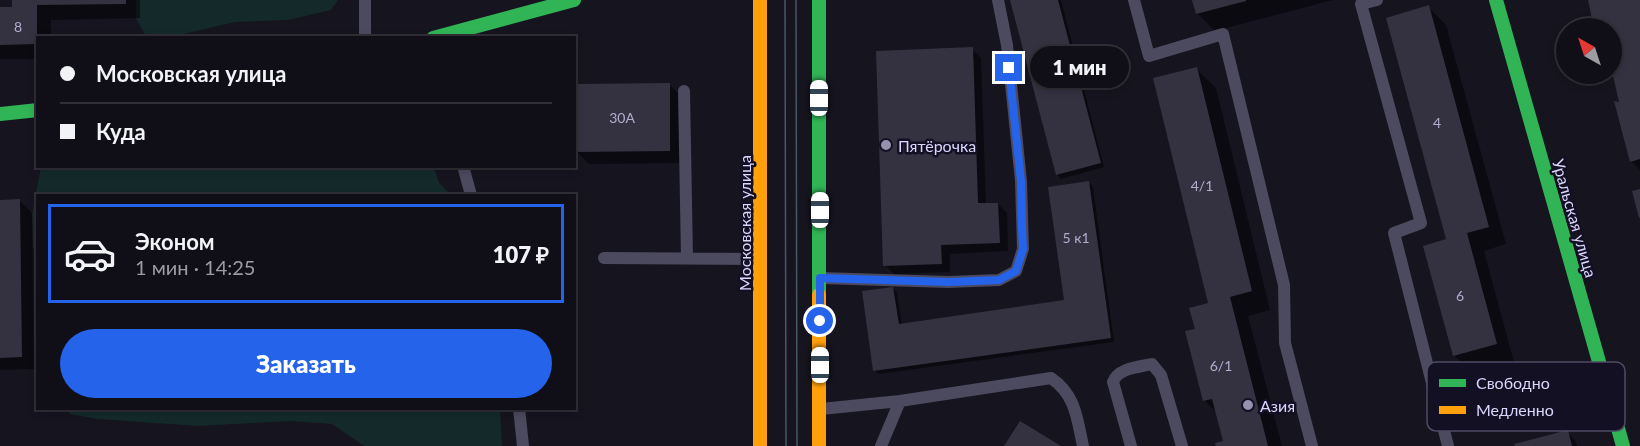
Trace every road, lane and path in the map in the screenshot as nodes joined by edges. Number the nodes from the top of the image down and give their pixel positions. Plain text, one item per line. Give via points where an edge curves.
1 (365, 0) edge
2 (574, 0) edge
3 (760, 0) edge
4 (819, 0) edge
5 (998, 0) edge
6 (1134, 0) edge
7 (1377, 0) edge
8 (1496, 0) edge
9 (364, 36) edge
10 (441, 36) edge
11 (684, 91) dead end
12 (36, 110) edge
13 (0, 114) edge
14 (464, 168) edge
15 (471, 194) edge
16 (604, 258) dead end
17 (687, 258) junction
18 (760, 259) junction
19 (820, 278) junction
20 (1599, 362) edge
21 (1427, 363) edge
22 (900, 401) junction
23 (820, 409) junction
24 (519, 410) edge
25 (1444, 431) edge
26 (1619, 431) edge
27 (523, 446) edge
28 (760, 446) edge
29 (819, 446) edge
30 (881, 446) edge
31 (1083, 446) edge
32 (1131, 446) edge
33 (1182, 446) edge
34 (1312, 446) edge
35 (1448, 446) edge
36 (1623, 446) edge

1 - 9 lane
2 - 10 main road
3 - 18 main road, Московская улица
4 - 19 main road
5 - 19 lane via 1007,45 1021,181 1023,249 1016,271 999,280 948,282
6 - 34 lane via 1149,56 1223,34 1284,285 1285,343
7 - 21 lane via 1362,4 1421,223 1394,233
8 - 20 main road, Уральская улица
11 - 17 lane
12 - 13 main road
14 - 15 lane
16 - 17 lane
17 - 18 lane
18 - 28 main road, Московская улица
19 - 23 main road
22 - 23 lane
22 - 30 lane
22 - 31 lane via 1051,378 1071,397
23 - 29 main road
24 - 27 lane
25 - 35 lane
26 - 36 main road, Уральская улица
32 - 33 lane via 1113,382 1121,372 1152,364 1161,375

